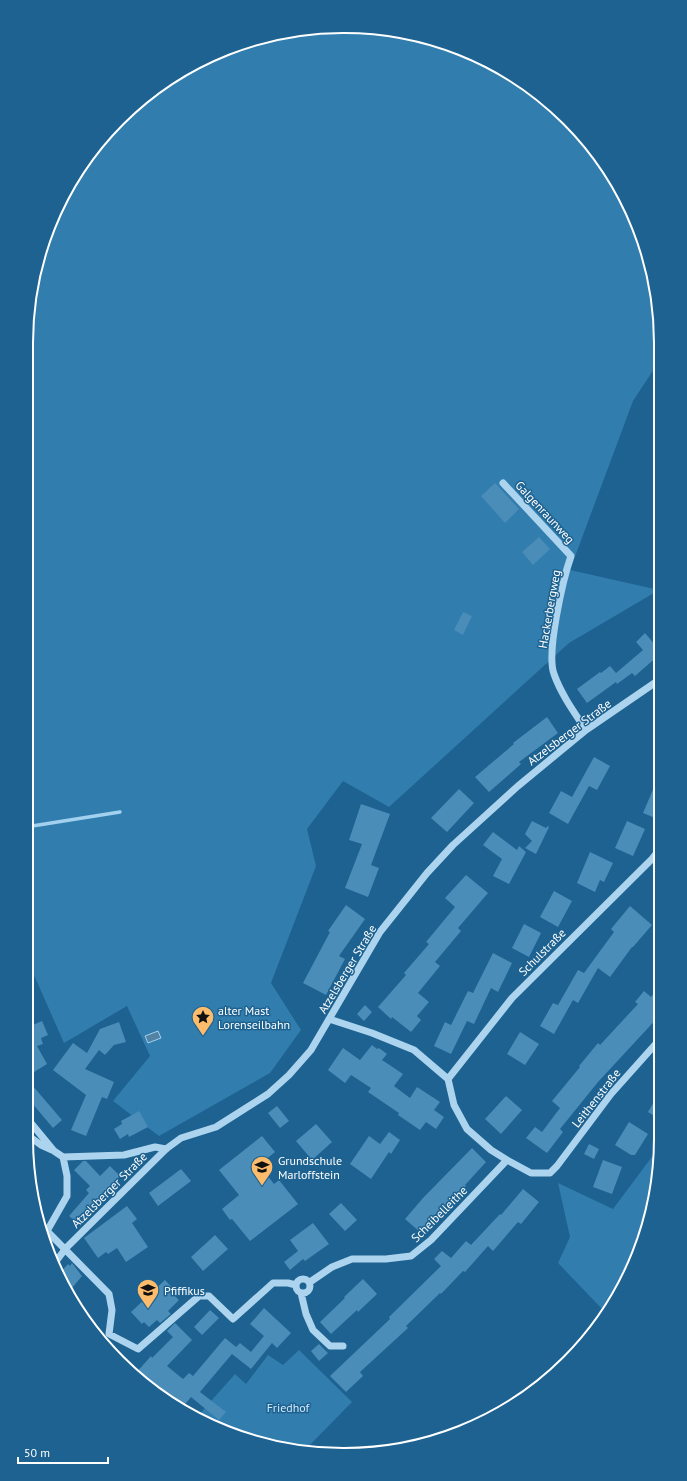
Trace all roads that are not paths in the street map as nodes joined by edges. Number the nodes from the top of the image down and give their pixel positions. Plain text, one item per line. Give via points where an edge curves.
1 (503, 483) dead end
2 (571, 556) joint
3 (654, 684) edge
4 (586, 730) junction
5 (654, 856) edge
6 (329, 1019) junction
7 (654, 1046) edge
8 (448, 1079) junction
9 (33, 1126) edge
10 (33, 1139) edge
11 (166, 1149) junction
12 (54, 1151) junction
13 (63, 1157) junction
14 (507, 1160) junction
15 (47, 1230) edge
16 (48, 1231) edge
17 (66, 1248) junction
18 (58, 1259) edge
19 (310, 1282) junction
20 (296, 1285) junction
21 (301, 1293) junction
22 (343, 1346) dead end

1 - 2 street, Galgenraunweg
2 - 4 street, Hackerbergweg via 556,621 552,665 560,688
3 - 4 street, Atzelsberger Straße
4 - 6 street, Atzelsberger Straße via 453,845 427,873 380,932
5 - 8 street, Schulstraße via 512,998
6 - 8 street via 414,1050
6 - 11 street, Atzelsberger Straße via 311,1050 290,1075 268,1094 216,1126 181,1138
7 - 14 street, Leithenstraße via 611,1094 550,1173 531,1173
8 - 14 street via 454,1105 467,1129
9 - 12 street
10 - 12 street
11 - 13 street via 155,1147 124,1155
11 - 17 street, Atzelsberger Straße
12 - 13 street
13 - 15 street via 67,1176 67,1196
14 - 19 street, Scheibelleithe via 431,1240 411,1256 352,1259 332,1267
16 - 17 street
17 - 18 street, Atzelsberger Straße
17 - 20 street, Scheibelleithe via 110,1294 112,1310 109,1334 138,1349 199,1296 209,1296 233,1319 273,1283
19 - 20 street, Scheibelleithe via 301,1279
19 - 21 street, Scheibelleithe via 309,1290
20 - 21 street
21 - 22 street via 313,1330 330,1346

